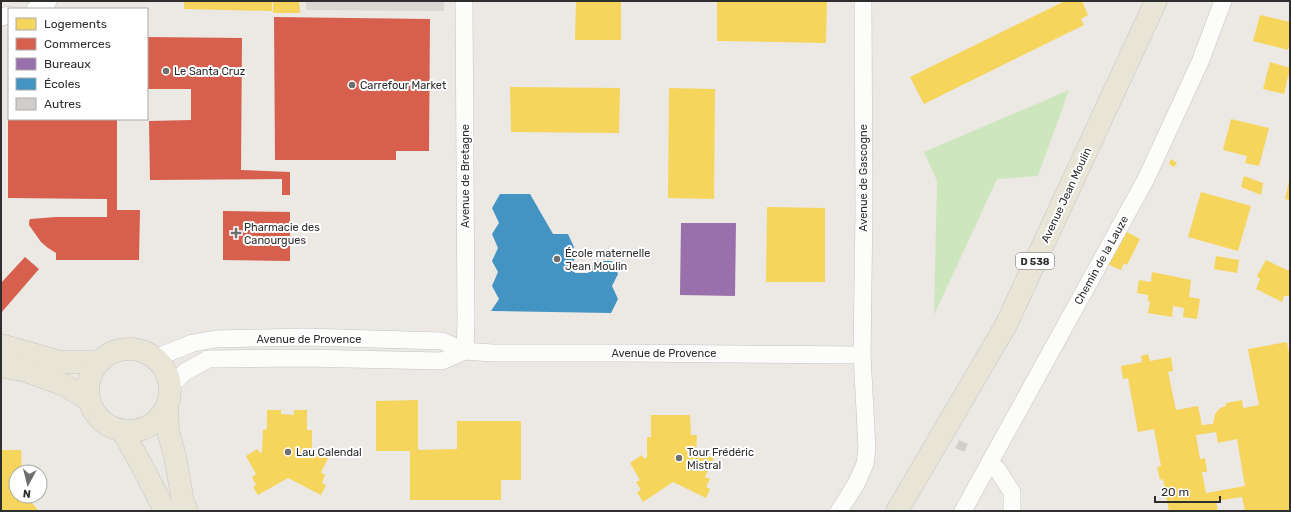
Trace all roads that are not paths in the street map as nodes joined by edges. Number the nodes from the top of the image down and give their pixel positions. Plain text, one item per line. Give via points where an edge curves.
1 (48, 1) edge
2 (464, 1) edge
3 (863, 1) edge
4 (1156, 1) edge
5 (1223, 1) edge
6 (38, 8) edge
7 (1, 345) edge
8 (465, 351) junction
9 (862, 355) junction
10 (155, 358) junction
11 (99, 362) junction
12 (1, 366) edge
13 (169, 396) junction
14 (89, 400) junction
15 (122, 430) junction
16 (989, 463) junction
17 (165, 511) edge
18 (187, 511) edge
19 (839, 511) edge
20 (897, 511) edge
21 (963, 511) edge
22 (1012, 511) edge

1 - 6 street via 46,5
2 - 8 street, Avenue de Bretagne
3 - 9 street, Avenue de Gascogne
4 - 20 main road, Avenue Jean Moulin / D 538 via 1006,325
5 - 16 street, Chemin de la Lauze via 1200,62 1146,179
7 - 11 main road via 61,362
8 - 9 street, Avenue de Provence
8 - 10 street, Avenue de Provence via 442,341 304,337 216,339 193,343
8 - 13 street, Avenue de Provence via 442,362 303,358 208,359 185,372
9 - 19 street, Avenue de Gascogne via 867,448 865,464
10 - 11 main road via 132,349 109,354
10 - 13 main road via 167,375
11 - 14 main road via 91,373 88,386
12 - 14 main road via 26,371 64,385
13 - 15 main road via 160,417 149,426 136,430
13 - 18 main road via 168,431 175,456 182,502
14 - 15 main road via 100,419
15 - 17 main road
16 - 21 street, Chemin de la Lauze
16 - 22 street via 997,469 1012,492

